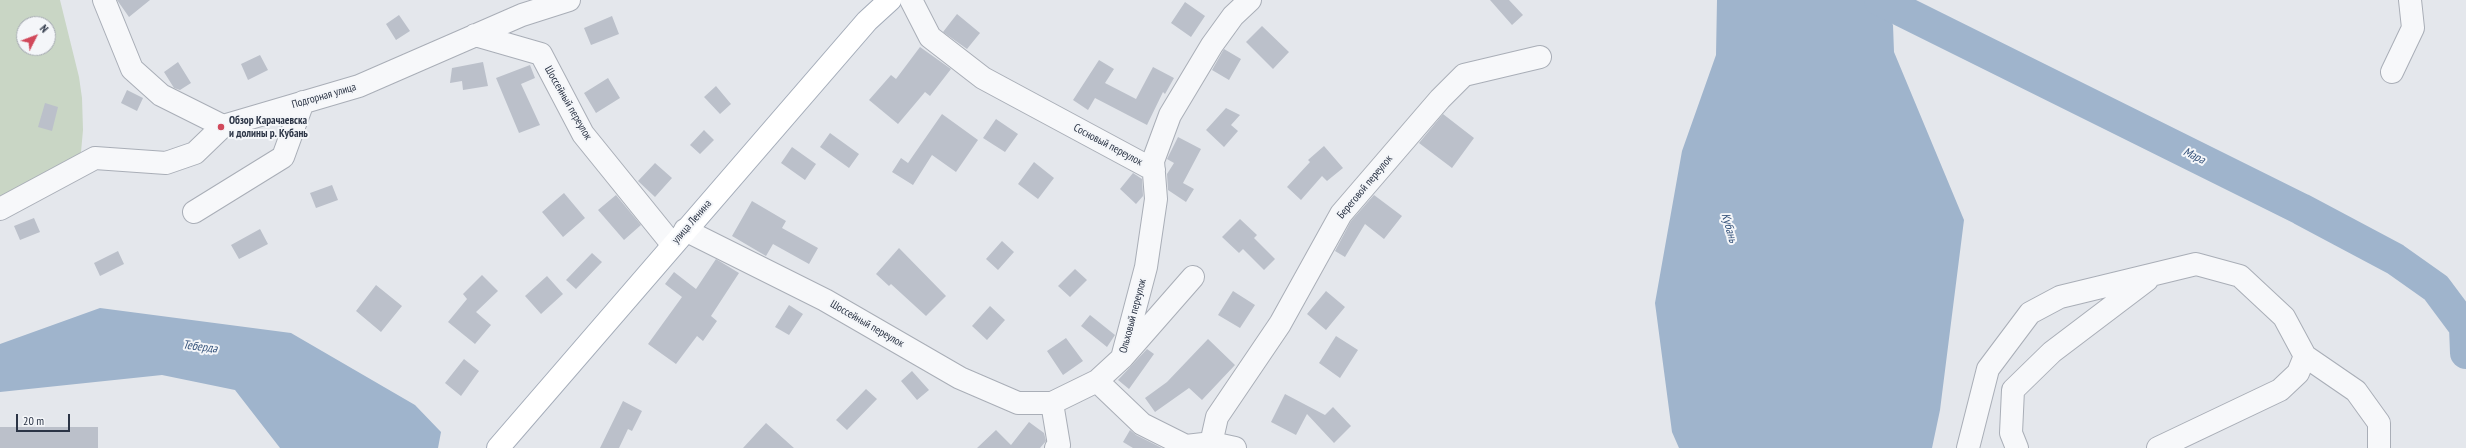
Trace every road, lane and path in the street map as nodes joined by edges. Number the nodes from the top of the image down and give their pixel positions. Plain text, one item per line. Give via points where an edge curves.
1 (104, 0) edge
2 (569, 0) edge
3 (890, 0) edge
4 (911, 0) edge
5 (1250, 0) edge
6 (2410, 0) edge
7 (475, 35) junction
8 (1540, 57) dead end
9 (2392, 72) dead end
10 (302, 102) junction
11 (223, 126) junction
12 (1154, 170) junction
13 (0, 209) edge
14 (194, 212) dead end
15 (679, 237) junction
16 (2153, 276) junction
17 (1193, 277) dead end
18 (2305, 356) junction
19 (1122, 358) junction
20 (1097, 381) junction
21 (1052, 403) junction
22 (1211, 445) edge
23 (498, 448) edge
24 (1056, 448) edge
25 (1235, 448) edge
26 (1968, 448) edge
27 (2017, 448) edge
28 (2158, 448) edge
29 (2379, 448) edge

1 - 11 street via 132,69 161,95
2 - 7 street, Подгорная улица via 522,15
3 - 15 main road, улица Ленина via 867,21
4 - 12 street, Сосновый переулок via 930,38 983,78
5 - 12 street, Сосновый переулок via 1232,16 1170,115 1153,161
6 - 9 street via 2413,28
7 - 10 street, Подгорная улица via 358,86
7 - 15 street, Шоссейный переулок via 541,54 583,134
8 - 22 street, Береговой переулок via 1464,76 1440,98 1341,214 1280,324 1217,417
10 - 11 street, Подгорная улица
10 - 14 street via 283,156
11 - 13 street via 194,153 166,163 95,158
12 - 19 street, Ольховый переулок via 1156,199 1146,267
15 - 21 street, Шоссейный переулок via 825,300 960,378 1018,403
15 - 23 main road, улица Ленина
16 - 18 street via 2196,264 2240,276 2284,317
16 - 26 street via 2060,297 2030,313 1988,369
16 - 27 street via 2052,352 2013,390 2011,433
17 - 19 street
18 - 28 street via 2298,373 2280,390
18 - 29 street via 2356,391 2379,423
19 - 20 street, Ольховый переулок
20 - 21 street, Ольховый переулок
20 - 22 street via 1142,424 1186,446
21 - 24 street via 1059,445
22 - 25 street

